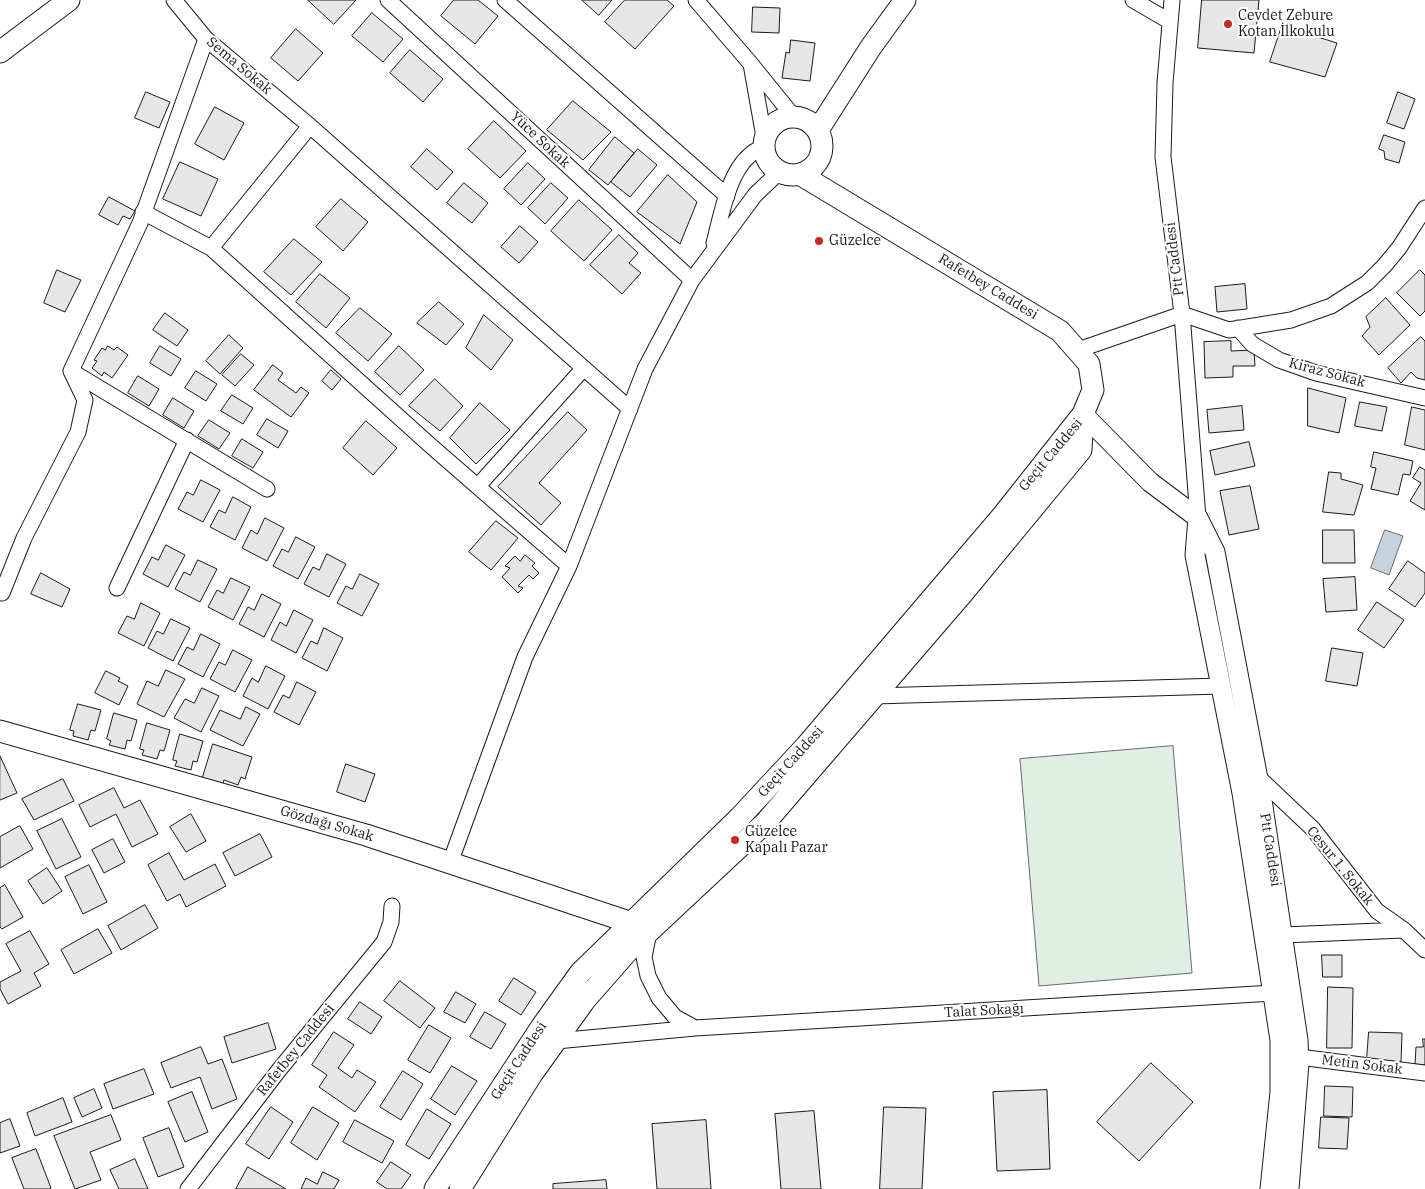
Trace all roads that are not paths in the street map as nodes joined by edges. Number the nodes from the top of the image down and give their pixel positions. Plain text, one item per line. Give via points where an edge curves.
1 (69, 0) edge
2 (174, 0) edge
3 (388, 0) edge
4 (506, 0) edge
5 (696, 0) edge
6 (905, 0) edge
7 (1133, 0) edge
8 (1172, 0) edge
9 (1169, 21) junction
10 (206, 39) junction
11 (0, 52) edge
12 (751, 64) junction
13 (793, 116) junction
14 (310, 126) junction
15 (818, 130) junction
16 (764, 142) junction
17 (822, 152) junction
18 (779, 172) junction
19 (801, 174) junction
20 (833, 194) junction
21 (726, 196) junction
22 (1425, 208) edge
23 (143, 212) junction
24 (211, 248) junction
25 (712, 252) junction
26 (692, 280) junction
27 (1182, 314) junction
28 (1238, 328) junction
29 (1078, 350) junction
30 (584, 368) junction
31 (71, 371) junction
32 (1425, 398) edge
33 (630, 409) junction
34 (1083, 414) junction
35 (187, 440) junction
36 (478, 486) junction
37 (268, 489) dead end
38 (1198, 518) junction
39 (569, 566) junction
40 (117, 588) dead end
41 (1, 595) edge
42 (1221, 686) junction
43 (874, 696) junction
44 (0, 731) edge
45 (1258, 777) junction
46 (450, 863) junction
47 (392, 906) dead end
48 (640, 928) junction
49 (1404, 930) junction
50 (1283, 935) junction
51 (1425, 950) edge
52 (1273, 994) junction
53 (695, 1028) junction
54 (556, 1041) junction
55 (1299, 1057) junction
56 (1425, 1073) edge
57 (188, 1189) edge
58 (435, 1189) edge
59 (460, 1189) edge
60 (1270, 1189) edge
61 (1290, 1189) edge

1 - 11 main road
2 - 10 street, Sema Sokak
3 - 26 street, Yüce Sokak
4 - 21 street
5 - 12 street
6 - 15 main road
7 - 9 street
8 - 9 street, Ptt Caddesi
9 - 27 street, Ptt Caddesi via 1163,157
10 - 14 street, Sema Sokak
10 - 23 street
12 - 13 street
12 - 16 street
13 - 15 main road via 812,123
13 - 16 main road via 775,122
14 - 24 street
14 - 30 street, Sema Sokak
15 - 17 main road
16 - 18 main road via 768,161
16 - 21 street via 743,162
17 - 19 main road via 815,166
17 - 20 main road
18 - 19 main road
18 - 25 street via 755,195
19 - 20 main road, Rafetbey Caddesi
20 - 29 main road, Rafetbey Caddesi via 1060,331
21 - 25 street
22 - 28 street via 1399,248 1368,283 1331,306 1290,320
23 - 24 street
23 - 31 street
24 - 36 street
25 - 26 street
26 - 33 street via 645,369
27 - 28 street via 1229,330
27 - 29 street
27 - 38 street, Ptt Caddesi
28 - 32 street, Kiraz Sokak via 1252,344 1279,360 1316,373
29 - 34 main road, Rafetbey Caddesi via 1089,364 1093,390
30 - 33 street, Sema Sokak
30 - 36 street
31 - 35 street
31 - 41 street via 85,400 78,432 24,538
33 - 39 street
34 - 38 street via 1150,482
34 - 43 main road, Geçit Caddesi via 1081,450
34 - 48 main road, Geçit Caddesi via 1003,515 806,746
35 - 37 street
35 - 40 street
36 - 39 street
38 - 42 street, Ptt Caddesi via 1195,554
38 - 45 street, Ptt Caddesi via 1215,552
39 - 46 street via 525,657
42 - 43 street
42 - 52 street, Ptt Caddesi via 1242,792
43 - 48 main road, Geçit Caddesi via 765,823
44 - 46 main road, Gözdağı Sokak via 366,835
45 - 49 street, Cesur 1. Sokak via 1313,829 1377,912
45 - 50 street, Ptt Caddesi
46 - 48 main road, Gözdağı Sokak
47 - 57 street, Rafetbey Caddesi via 384,942 279,1070
48 - 53 street via 648,976 659,998 675,1017
48 - 54 main road, Geçit Caddesi via 627,952 585,1000
48 - 58 main road, Geçit Caddesi via 580,973
49 - 50 street
49 - 51 street, Cesur 1. Sokak
50 - 55 street, Ptt Caddesi
52 - 53 street, Talat Sokağı
52 - 60 street, Ptt Caddesi via 1281,1065
53 - 54 street, Talat Sokağı
54 - 59 main road, Geçit Caddesi
55 - 56 street, Metin Sokak
55 - 61 street, Ptt Caddesi

